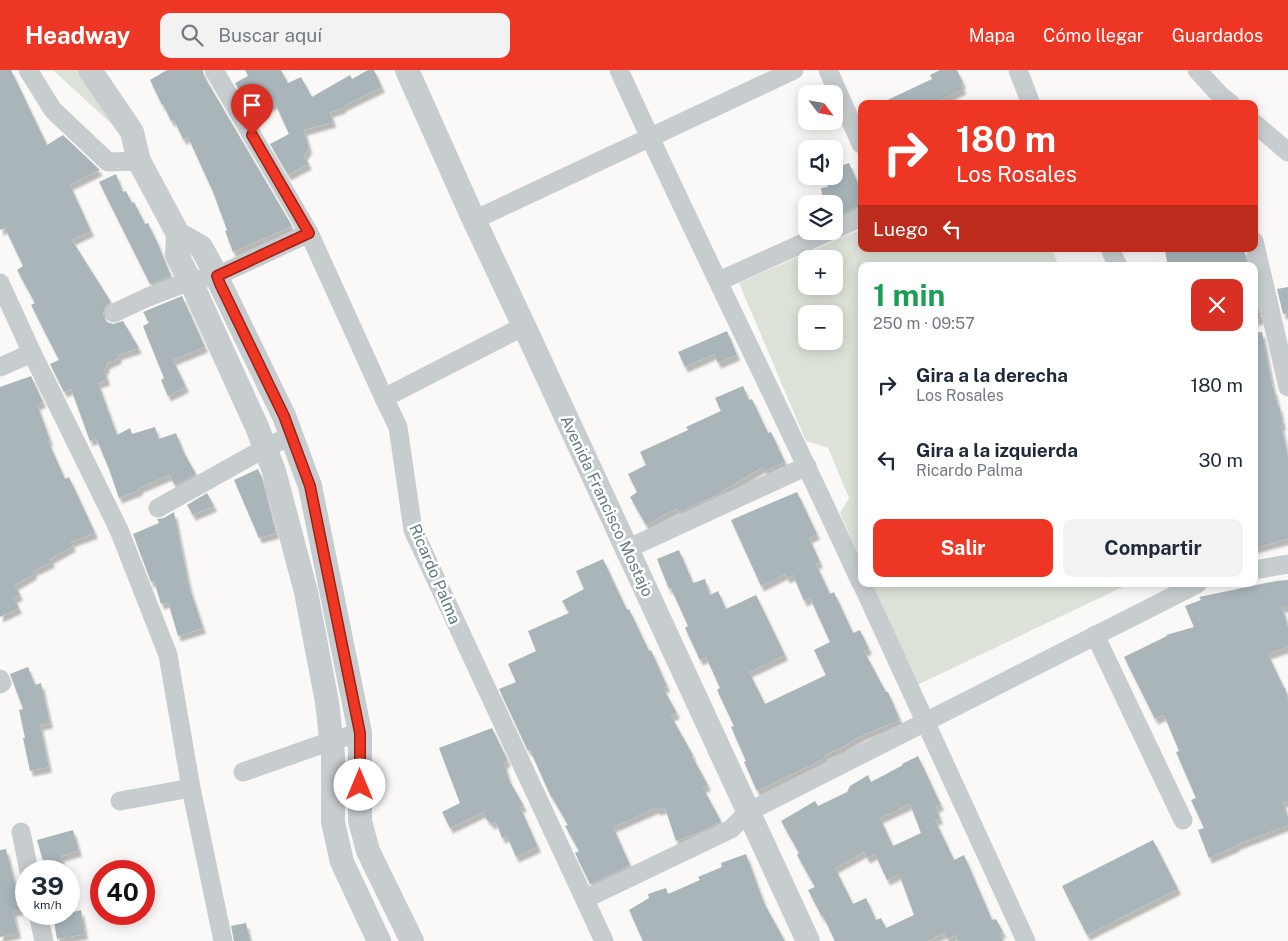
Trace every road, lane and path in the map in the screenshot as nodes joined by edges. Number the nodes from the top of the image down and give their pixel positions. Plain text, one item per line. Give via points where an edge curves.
1 (28, 70) edge
2 (90, 70) edge
3 (214, 70) edge
4 (406, 70) edge
5 (619, 70) edge
6 (794, 70) edge
7 (828, 70) edge
8 (1018, 70) edge
9 (1197, 70) edge
10 (1214, 70) edge
11 (1029, 100) edge
12 (1223, 100) edge
13 (1224, 100) edge
14 (1258, 126) edge
15 (650, 137) junction
16 (858, 137) edge
17 (1288, 152) edge
18 (139, 161) junction
19 (858, 218) edge
20 (474, 220) junction
21 (843, 226) edge
22 (309, 233) junction
23 (178, 234) junction
24 (810, 240) edge
25 (1257, 252) edge
26 (217, 276) junction
27 (190, 281) junction
28 (719, 281) junction
29 (0, 283) edge
30 (114, 313) dead end
31 (524, 326) junction
32 (32, 353) junction
33 (0, 367) edge
34 (1288, 387) edge
35 (384, 398) junction
36 (291, 436) junction
37 (265, 448) junction
38 (807, 466) junction
39 (158, 508) dead end
40 (626, 549) junction
41 (1288, 564) edge
42 (1258, 569) edge
43 (858, 574) edge
44 (864, 587) edge
45 (1191, 587) edge
46 (1095, 635) junction
47 (0, 679) edge
48 (0, 684) edge
49 (926, 722) junction
50 (360, 733) junction
51 (332, 741) junction
52 (243, 772) dead end
53 (191, 788) junction
54 (120, 801) dead end
55 (748, 812) junction
56 (1183, 820) dead end
57 (21, 832) dead end
58 (27, 860) edge
59 (585, 899) junction
60 (40, 925) edge
61 (44, 941) edge
62 (223, 941) edge
63 (379, 941) edge
64 (412, 941) edge
65 (604, 941) edge
66 (808, 941) edge
67 (1026, 941) edge

1 - 18 street via 53,110 108,162
2 - 18 street via 132,132
3 - 22 street, Ricardo Palma
4 - 20 street, Avenida Francisco Mostajo
5 - 15 street
6 - 15 street
7 - 16 street
8 - 11 street
9 - 12 street
10 - 13 street
14 - 17 street
15 - 20 street
15 - 28 street
18 - 23 street
19 - 21 street
20 - 31 street, Avenida Francisco Mostajo
22 - 26 street
22 - 35 street, Ricardo Palma
23 - 26 street via 201,247
23 - 27 street via 177,255
24 - 28 street
25 - 34 street
26 - 27 street
26 - 36 street
27 - 30 street
27 - 37 street
28 - 38 street
29 - 32 street
31 - 35 street
31 - 40 street, Avenida Francisco Mostajo
32 - 33 street
32 - 53 street via 119,530 168,655
35 - 59 street, Ricardo Palma via 398,427 413,530
36 - 37 street
36 - 50 street via 310,486
37 - 39 street
37 - 51 street via 306,592
38 - 40 street
38 - 43 street
40 - 55 street, Avenida Francisco Mostajo
41 - 42 street
44 - 49 street
45 - 46 street
46 - 49 street
46 - 56 street
47 - 48 street
49 - 55 street
49 - 67 street
50 - 51 street
50 - 64 street via 360,821 368,850
51 - 52 street
51 - 63 street via 333,822 342,862
53 - 54 street
53 - 62 street
55 - 59 street via 731,829
55 - 66 street, Avenida Francisco Mostajo
57 - 58 street
59 - 65 street, Ricardo Palma
60 - 61 street

